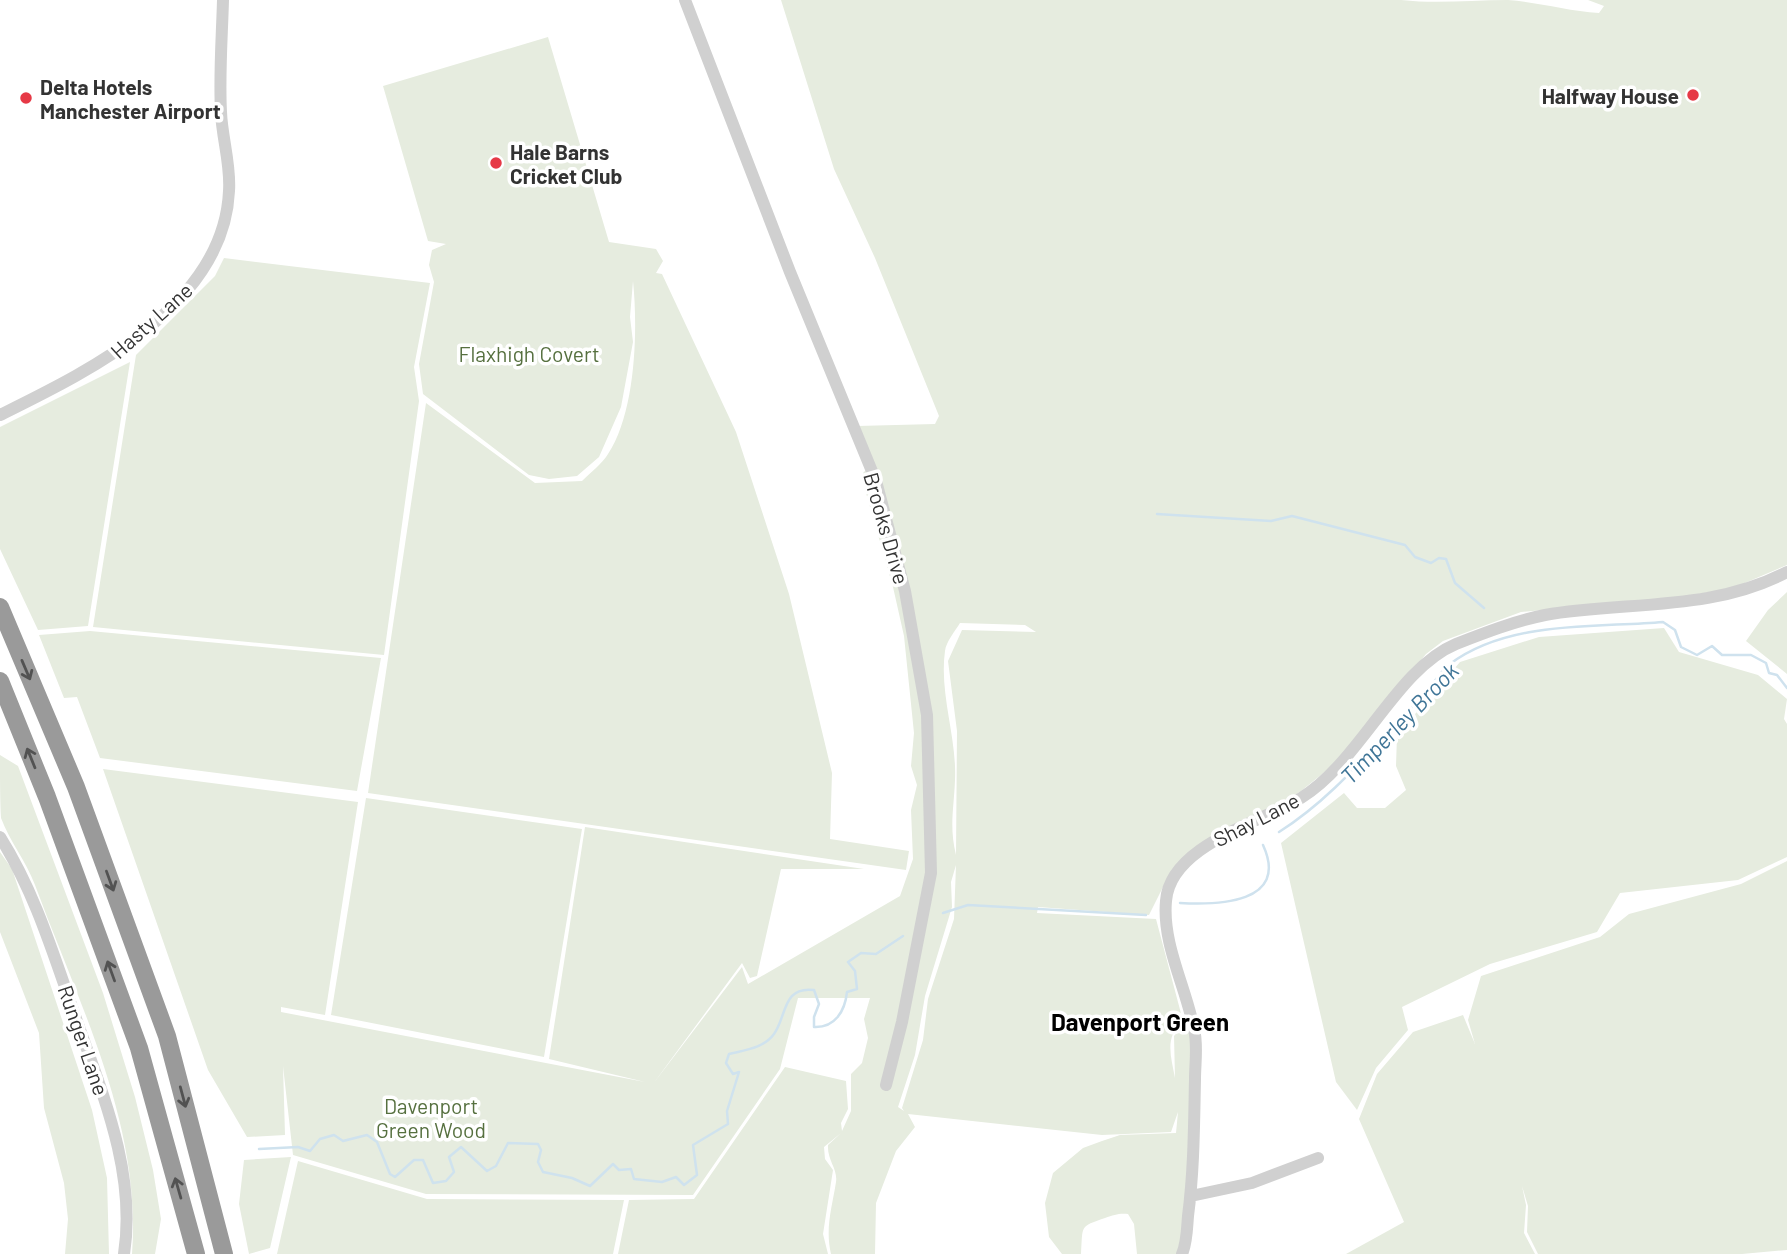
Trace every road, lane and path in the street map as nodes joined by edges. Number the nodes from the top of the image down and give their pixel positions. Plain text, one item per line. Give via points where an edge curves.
1 (223, 0) edge
2 (685, 0) edge
3 (0, 415) edge
4 (1787, 572) edge
5 (0, 607) edge
6 (0, 681) edge
7 (0, 837) edge
8 (886, 1085) dead end
9 (1318, 1158) dead end
10 (1191, 1196) junction
11 (124, 1254) edge
12 (196, 1254) edge
13 (224, 1254) edge
14 (1182, 1254) edge

1 - 3 street, Hasty Lane via 221,114 229,190 226,219 209,261 184,293 110,358
2 - 8 street, Brooks Drive via 876,481 907,605 927,715 931,873
4 - 10 street, Shay Lane via 1759,587 1704,599 1543,616 1452,646 1429,660 1339,768 1301,798 1208,844 1189,861 1174,878 1166,898 1167,932 1195,1033
5 -> 13 highway via 76,787 167,1036
12 -> 6 highway via 139,1048
7 - 11 street, Runger Lane via 23,873 38,910 112,1123 124,1173
9 - 10 street via 1252,1183
10 - 14 street, Shay Lane

